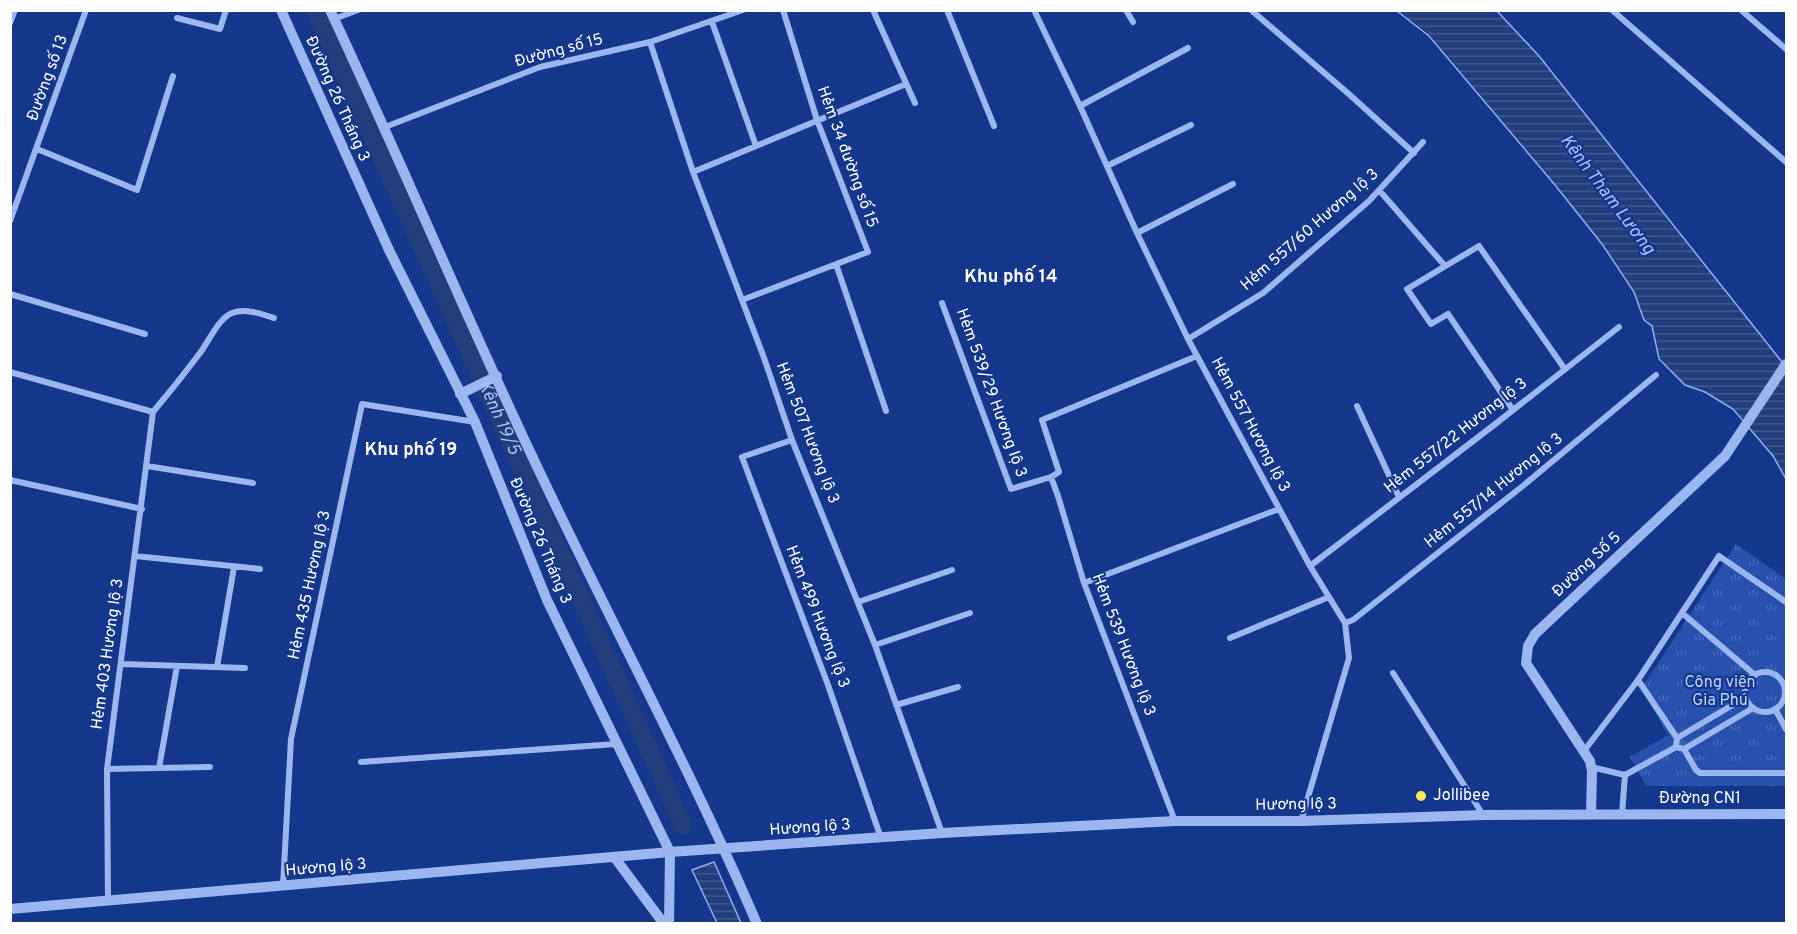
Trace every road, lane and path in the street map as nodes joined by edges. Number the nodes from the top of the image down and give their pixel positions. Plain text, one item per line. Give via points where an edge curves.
1 (15, 10) edge
2 (86, 10) edge
3 (226, 10) edge
4 (281, 10) edge
5 (358, 10) edge
6 (743, 10) edge
7 (783, 10) edge
8 (873, 10) edge
9 (947, 10) edge
10 (1034, 10) edge
11 (1126, 10) edge
12 (1251, 10) edge
13 (1612, 10) edge
14 (1741, 10) edge
15 (332, 15) edge
16 (177, 18) dead end
17 (712, 22) junction
18 (1133, 22) dead end
19 (10, 23) edge
20 (650, 42) junction
21 (1188, 48) dead end
22 (1786, 49) edge
23 (173, 76) dead end
24 (906, 84) junction
25 (915, 103) dead end
26 (1080, 106) junction
27 (817, 120) junction
28 (1191, 125) dead end
29 (994, 126) dead end
30 (385, 127) junction
31 (1423, 142) dead end
32 (756, 146) junction
33 (37, 149) junction
34 (1413, 153) junction
35 (1786, 162) edge
36 (1107, 166) junction
37 (693, 172) junction
38 (1233, 184) dead end
39 (1379, 190) junction
40 (10, 221) edge
41 (1137, 233) junction
42 (836, 264) junction
43 (1445, 266) junction
44 (10, 294) edge
45 (742, 300) junction
46 (942, 303) dead end
47 (274, 318) dead end
48 (1619, 327) dead end
49 (145, 334) dead end
50 (1188, 339) junction
51 (1197, 356) junction
52 (1786, 364) edge
53 (1564, 368) junction
54 (10, 372) edge
55 (1656, 375) dead end
56 (494, 377) junction
57 (460, 394) junction
58 (1357, 406) dead end
59 (1513, 410) junction
60 (886, 411) dead end
61 (153, 412) junction
62 (475, 422) junction
63 (792, 440) junction
64 (147, 466) junction
65 (1050, 477) junction
66 (10, 480) edge
67 (253, 483) dead end
68 (1399, 497) junction
69 (142, 509) junction
70 (1279, 509) junction
71 (135, 556) junction
72 (1310, 566) junction
73 (234, 567) junction
74 (260, 569) dead end
75 (952, 570) dead end
76 (1084, 583) junction
77 (1329, 597) junction
78 (858, 602) junction
79 (1786, 602) edge
80 (970, 613) dead end
81 (1682, 613) junction
82 (1345, 622) junction
83 (1230, 638) dead end
84 (875, 645) junction
85 (121, 664) junction
86 (177, 666) junction
87 (217, 668) junction
88 (245, 668) dead end
89 (1393, 673) dead end
90 (1755, 675) junction
91 (1638, 680) junction
92 (958, 687) dead end
93 (1746, 697) junction
94 (896, 705) junction
95 (1753, 708) junction
96 (1775, 709) junction
97 (1786, 729) edge
98 (1677, 738) junction
99 (616, 744) junction
100 (1676, 747) junction
101 (1684, 749) junction
102 (1584, 751) junction
103 (361, 762) dead end
104 (210, 767) dead end
105 (1591, 767) junction
106 (159, 768) junction
107 (106, 769) junction
108 (1786, 773) edge
109 (1625, 775) junction
110 (1786, 813) edge
111 (1591, 814) junction
112 (1618, 814) junction
113 (1484, 815) junction
114 (1175, 820) junction
115 (1301, 821) junction
116 (942, 833) junction
117 (881, 838) junction
118 (725, 849) junction
119 (670, 852) junction
120 (615, 858) junction
121 (283, 886) junction
122 (108, 901) junction
123 (10, 909) edge
124 (664, 924) edge
125 (669, 924) edge
126 (757, 924) edge

1 - 19 street
2 - 33 street, Đường số 13
3 - 16 street via 220,29
4 - 57 street, Đường 26 Tháng 3 via 388,250
5 - 15 street
6 - 17 street, Đường số 15
7 - 27 street, Hẻm 34 đường số 15
8 - 24 street
9 - 29 street
10 - 26 street, Hẻm 557 Hương lộ 3
11 - 18 street
12 - 34 street
13 - 35 street
14 - 22 street
15 - 30 street, Đường 26 Tháng 3
17 - 20 street, Đường số 15
17 - 32 street
20 - 30 street, Đường số 15 via 540,67
20 - 37 street, Hẻm 507 Hương lộ 3
21 - 26 street
23 - 33 street via 136,190
24 - 25 street
24 - 27 street
26 - 36 street, Hẻm 557 Hương lộ 3
27 - 32 street
27 - 42 street, Hẻm 34 đường số 15 via 868,252
28 - 36 street
30 - 56 street, Đường 26 Tháng 3
31 - 34 street, Hẻm 557/60 Hương lộ 3
32 - 37 street
33 - 40 street, Đường số 13
34 - 39 street, Hẻm 557/60 Hương lộ 3
36 - 41 street, Hẻm 557 Hương lộ 3
37 - 45 street, Hẻm 507 Hương lộ 3
38 - 41 street
39 - 43 street
39 - 50 street, Hẻm 557/60 Hương lộ 3 via 1263,293
41 - 50 street, Hẻm 557 Hương lộ 3
42 - 45 street, Hẻm 34 đường số 15
42 - 60 street
43 - 53 street via 1479,246
43 - 59 street via 1407,289 1431,324 1448,314
44 - 49 street
45 - 63 street, Hẻm 507 Hương lộ 3
46 - 65 street, Hẻm 539/29 Hương lộ 3 via 1011,489
47 - 61 street via 245,312 233,313 223,320
48 - 53 street, Hẻm 557/22 Hương lộ 3
50 - 51 street, Hẻm 557 Hương lộ 3
51 - 65 street via 1042,420 1059,472
51 - 70 street, Hẻm 557 Hương lộ 3
52 - 102 street, Đường Số 5 via 1725,456 1530,642 1526,663
53 - 59 street, Hẻm 557/22 Hương lộ 3
54 - 61 street
55 - 82 street, Hẻm 557/14 Hương lộ 3 via 1524,485 1353,620
56 - 57 street
56 - 118 street, Đường 26 Tháng 3
57 - 62 street, Đường 26 Tháng 3
58 - 68 street
59 - 68 street, Hẻm 557/22 Hương lộ 3
61 - 64 street, Hẻm 403 Hương lộ 3
62 - 99 street, Đường 26 Tháng 3 via 547,600
62 - 121 street, Hẻm 435 Hương lộ 3 via 362,404 291,740
63 - 78 street, Hẻm 507 Hương lộ 3
63 - 117 street, Hẻm 499 Hương lộ 3 via 742,457
64 - 67 street
64 - 69 street, Hẻm 403 Hương lộ 3
65 - 76 street, Hẻm 539 Hương lộ 3
66 - 69 street
68 - 72 street, Hẻm 557/22 Hương lộ 3
69 - 71 street, Hẻm 403 Hương lộ 3
70 - 72 street, Hẻm 557 Hương lộ 3
70 - 76 street
71 - 73 street
71 - 85 street, Hẻm 403 Hương lộ 3
72 - 77 street, Hẻm 557 Hương lộ 3
73 - 74 street
73 - 87 street
75 - 78 street
76 - 114 street, Hẻm 539 Hương lộ 3
77 - 82 street, Hẻm 557 Hương lộ 3
77 - 83 street
78 - 84 street, Hẻm 507 Hương lộ 3
79 - 81 street via 1719,556
80 - 84 street
81 - 90 street
81 - 91 street
82 - 115 street, Hẻm 557 Hương lộ 3 via 1349,658
84 - 94 street, Hẻm 507 Hương lộ 3
85 - 86 street
85 - 107 street, Hẻm 403 Hương lộ 3
86 - 87 street
86 - 106 street
87 - 88 street
89 - 113 street
90 - 93 street via 1747,684
90 - 96 street via 1767,673 1781,681 1784,696
91 - 98 street
91 - 102 street
92 - 94 street
93 - 95 street
93 - 98 street
94 - 116 street, Hẻm 507 Hương lộ 3
95 - 96 street via 1762,712
95 - 101 street
96 - 97 street
98 - 100 street
99 - 103 street
99 - 119 street, Đường 26 Tháng 3
100 - 101 street
100 - 109 street
101 - 108 street via 1700,773
102 - 105 street, Đường Số 5
104 - 106 street
105 - 109 street
105 - 111 street, Đường Số 5
106 - 107 street
107 - 122 street, Hẻm 403 Hương lộ 3
109 - 112 street
110 - 112 street, Đường CN1
111 - 112 street, Hương lộ 3
111 - 113 street, Hương lộ 3
113 - 115 street, Hương lộ 3
114 - 115 street, Hương lộ 3
114 - 116 street, Hương lộ 3
116 - 117 street, Hương lộ 3
117 - 118 street, Hương lộ 3
118 - 119 street, Hương lộ 3
118 - 126 street, Đường 26 Tháng 3
119 - 120 street, Hương lộ 3
119 - 125 street
120 - 121 street, Hương lộ 3
120 - 124 street
121 - 122 street, Hương lộ 3
122 - 123 street, Hương lộ 3

